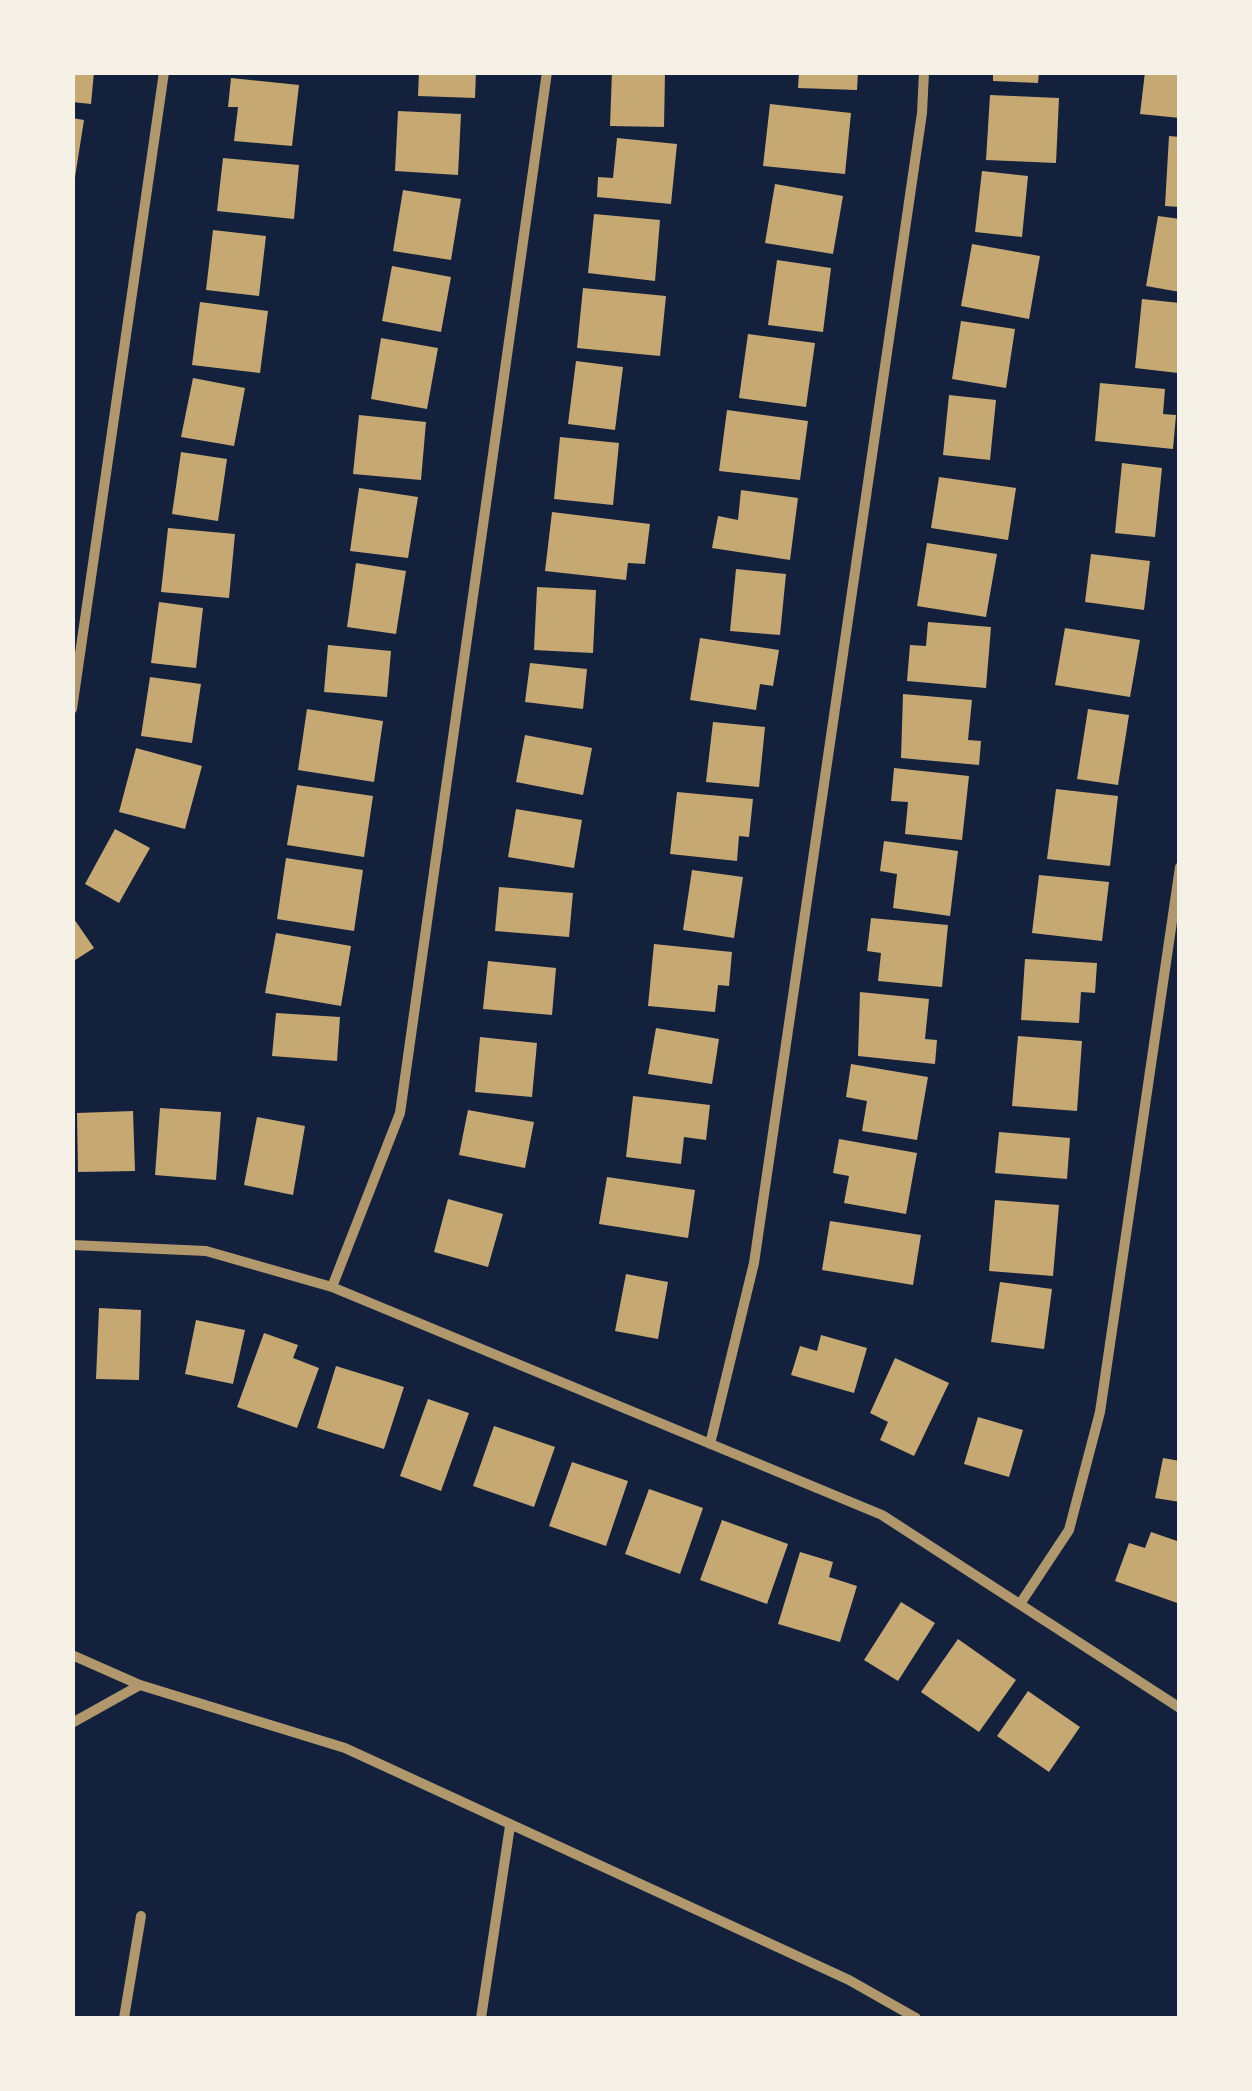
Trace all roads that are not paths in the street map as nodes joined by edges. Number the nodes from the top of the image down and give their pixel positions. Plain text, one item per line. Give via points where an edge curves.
1 (164, 72) edge
2 (546, 72) edge
3 (924, 72) edge
4 (72, 709) edge
5 (1180, 867) edge
6 (72, 1246) edge
7 (332, 1286) junction
8 (710, 1444) junction
9 (1020, 1604) junction
10 (72, 1655) edge
11 (140, 1685) junction
12 (1180, 1708) edge
13 (72, 1723) edge
14 (510, 1826) junction
15 (141, 1916) dead end
16 (124, 2018) edge
17 (480, 2018) edge
18 (916, 2018) edge

1 - 4 street
2 - 7 street via 400,1113
3 - 8 street via 754,1263
5 - 9 street via 1100,1412 1068,1530
6 - 7 street via 206,1252
7 - 8 street
8 - 9 street via 882,1515
9 - 12 street
10 - 11 street
11 - 13 street
11 - 14 street via 345,1748
14 - 17 street
14 - 18 street via 849,1980
15 - 16 street

